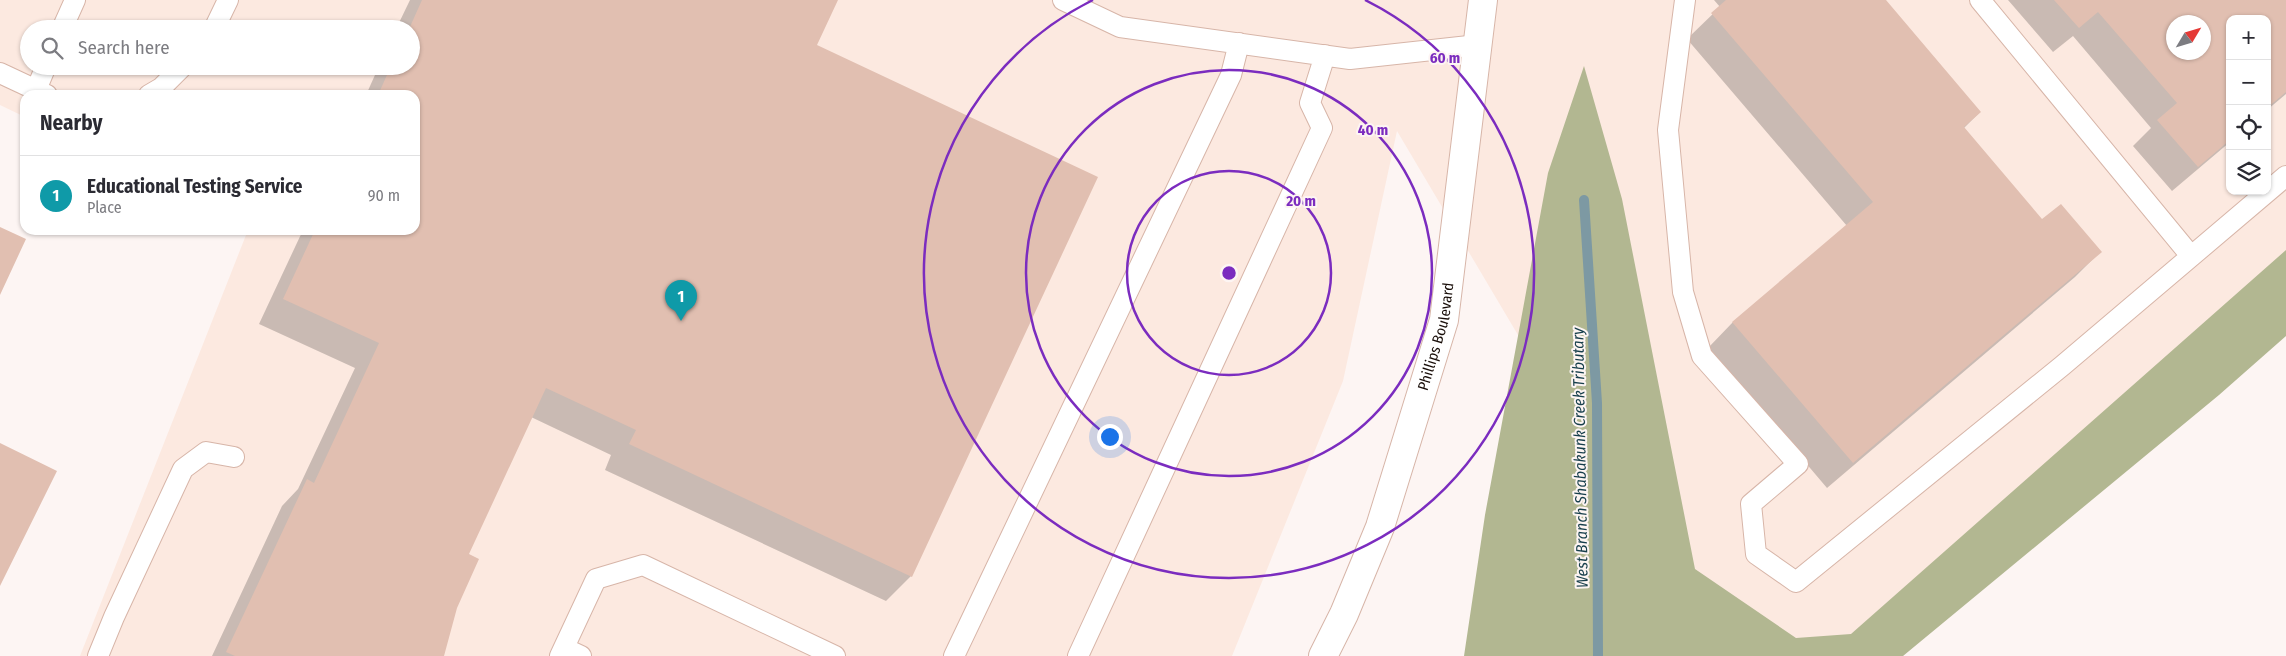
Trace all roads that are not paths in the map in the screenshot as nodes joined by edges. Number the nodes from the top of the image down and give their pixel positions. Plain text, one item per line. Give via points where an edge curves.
1 (75, 0) edge
2 (228, 0) edge
3 (1063, 0) edge
4 (1484, 0) edge
5 (1685, 0) edge
6 (1980, 0) edge
7 (66, 20) edge
8 (218, 20) edge
9 (1240, 43) junction
10 (1478, 45) junction
11 (1325, 55) junction
12 (0, 74) edge
13 (45, 75) edge
14 (174, 75) edge
15 (37, 90) edge
16 (42, 90) edge
17 (158, 90) edge
18 (2286, 176) edge
19 (2192, 256) junction
20 (234, 457) dead end
21 (568, 653) edge
22 (98, 656) edge
23 (835, 656) edge
24 (954, 656) edge
25 (1078, 656) edge
26 (1323, 656) edge

1 - 7 lane
2 - 8 lane
3 - 9 lane via 1120,27
4 - 10 street, Phillips Boulevard
5 - 19 lane via 1668,130 1683,292 1702,356 1798,464 1751,504 1756,554 1796,582
6 - 19 lane
9 - 11 lane
9 - 24 lane via 1230,75
10 - 11 lane via 1350,59
10 - 26 street, Phillips Boulevard via 1444,320 1380,527
11 - 25 lane via 1310,103 1322,128
12 - 15 lane
13 - 16 lane
14 - 17 lane
18 - 19 lane
20 - 22 lane via 206,452 183,468
21 - 23 lane via 596,579 644,565

